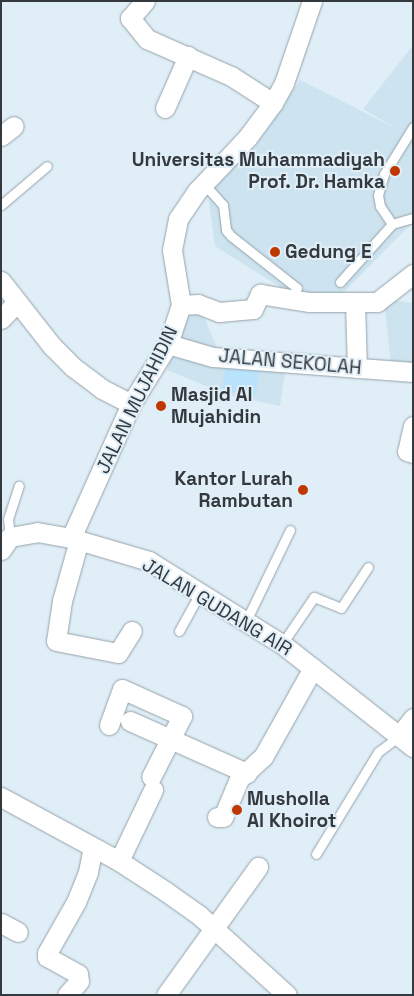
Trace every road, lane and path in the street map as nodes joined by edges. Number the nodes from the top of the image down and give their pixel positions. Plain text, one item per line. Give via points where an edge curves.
1 (145, 1) edge
2 (312, 1) edge
3 (188, 56) junction
4 (273, 103) junction
5 (165, 108) dead end
6 (413, 127) edge
7 (47, 166) dead end
8 (204, 184) junction
9 (1, 205) edge
10 (413, 218) edge
11 (392, 224) junction
12 (413, 274) edge
13 (1, 281) edge
14 (340, 282) dead end
15 (297, 288) dead end
16 (16, 302) junction
17 (355, 302) junction
18 (181, 305) junction
19 (1, 319) edge
20 (168, 344) junction
21 (357, 368) junction
22 (413, 372) edge
23 (131, 404) junction
24 (413, 426) edge
25 (413, 453) edge
26 (18, 486) dead end
27 (290, 530) dead end
28 (75, 539) junction
29 (6, 544) edge
30 (368, 567) dead end
31 (200, 593) junction
32 (246, 621) junction
33 (132, 631) dead end
34 (179, 631) dead end
35 (282, 644) junction
36 (313, 668) junction
37 (413, 718) edge
38 (130, 722) dead end
39 (109, 725) dead end
40 (169, 739) junction
41 (406, 742) edge
42 (247, 774) junction
43 (1, 797) edge
44 (217, 817) dead end
45 (93, 846) junction
46 (316, 854) dead end
47 (119, 861) junction
48 (258, 868) dead end
49 (1, 923) edge
50 (215, 930) junction
51 (18, 932) dead end
52 (68, 995) edge
53 (166, 995) edge
54 (287, 995) edge

1 - 3 street via 130,17 136,25 150,41
2 - 4 street, JALAN MUJAHIDIN via 287,75
3 - 4 street via 230,76
3 - 5 street
4 - 8 street, JALAN MUJAHIDIN via 247,138
6 - 11 lane via 384,174 378,195 380,206
7 - 9 lane
8 - 15 lane via 223,205 226,230 230,236
8 - 18 street, JALAN MUJAHIDIN via 178,219 172,234
10 - 11 lane
11 - 14 lane
12 - 17 street via 376,302
13 - 16 street
16 - 19 street
16 - 23 street via 73,367 102,389
17 - 18 street via 309,302 260,294 253,309 219,312 198,304
17 - 21 street
18 - 20 street, JALAN MUJAHIDIN
20 - 21 street, JALAN SEKOLAH via 213,357
20 - 23 street, JALAN MUJAHIDIN
21 - 22 street, JALAN SEKOLAH
23 - 28 street, JALAN MUJAHIDIN
24 - 25 street via 408,451
26 - 29 lane via 7,524
27 - 32 lane
28 - 29 street, JALAN GUDANG AIR via 37,532
28 - 31 street, JALAN GUDANG AIR via 149,561
28 - 33 street, JALAN MUJAHIDIN via 56,641 118,653
30 - 35 lane via 341,608 314,597
31 - 32 street, JALAN GUDANG AIR
31 - 34 lane
32 - 35 street, JALAN GUDANG AIR
35 - 36 street, JALAN GUDANG AIR
36 - 41 street, JALAN GUDANG AIR
36 - 42 street via 263,757
37 - 41 street
38 - 40 street
39 - 40 street via 122,689 182,716
40 - 42 street
40 - 47 street
41 - 46 lane via 378,752
42 - 44 street via 239,779 223,817
43 - 45 street
45 - 47 street
45 - 52 street via 88,872 76,902 47,953 47,957 78,974 79,981
47 - 50 street
48 - 50 street
49 - 51 street
50 - 53 street
50 - 54 street

